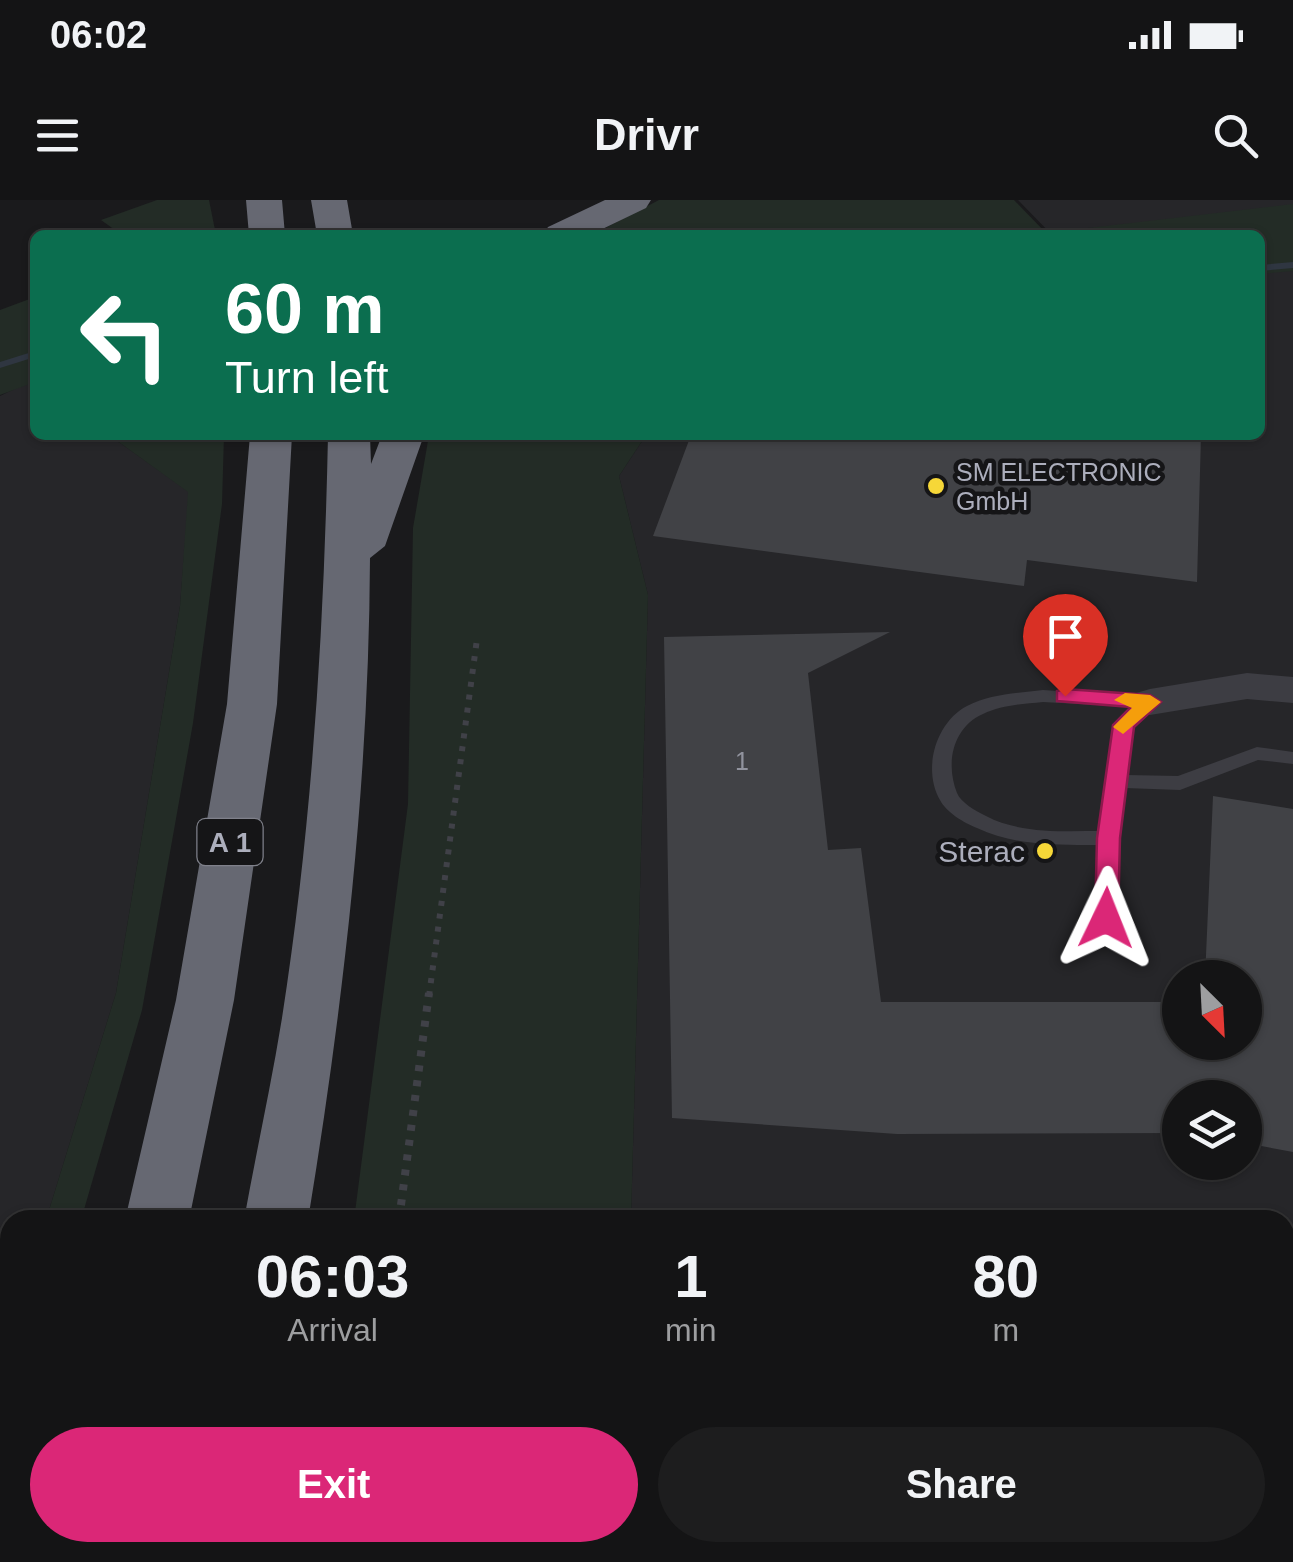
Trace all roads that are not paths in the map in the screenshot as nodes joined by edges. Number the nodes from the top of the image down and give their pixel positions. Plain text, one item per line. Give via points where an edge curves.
1 (264, 200) edge
2 (329, 200) edge
3 (633, 200) edge
4 (267, 230) edge
5 (334, 230) edge
6 (572, 230) edge
7 (270, 440) edge
8 (349, 440) edge
9 (401, 440) edge
10 (350, 582) junction
11 (1293, 690) edge
12 (1150, 702) junction
13 (1293, 758) edge
14 (1117, 781) junction
15 (1108, 838) junction
16 (1106, 918) dead end
17 (160, 1210) edge
18 (278, 1210) edge

1 - 4 highway
2 - 5 highway
3 - 6 highway
7 - 17 highway, A 1 via 252,704 205,1000
8 - 10 highway
9 - 10 highway
10 - 18 highway via 315,992
11 - 12 street via 1247,686
12 - 14 lane via 1124,725
12 - 15 lane via 1065,696 997,702 961,716 943,744 948,798 972,820 1037,837
13 - 14 lane via 1256,753 1180,783
14 - 15 lane
15 - 16 lane

